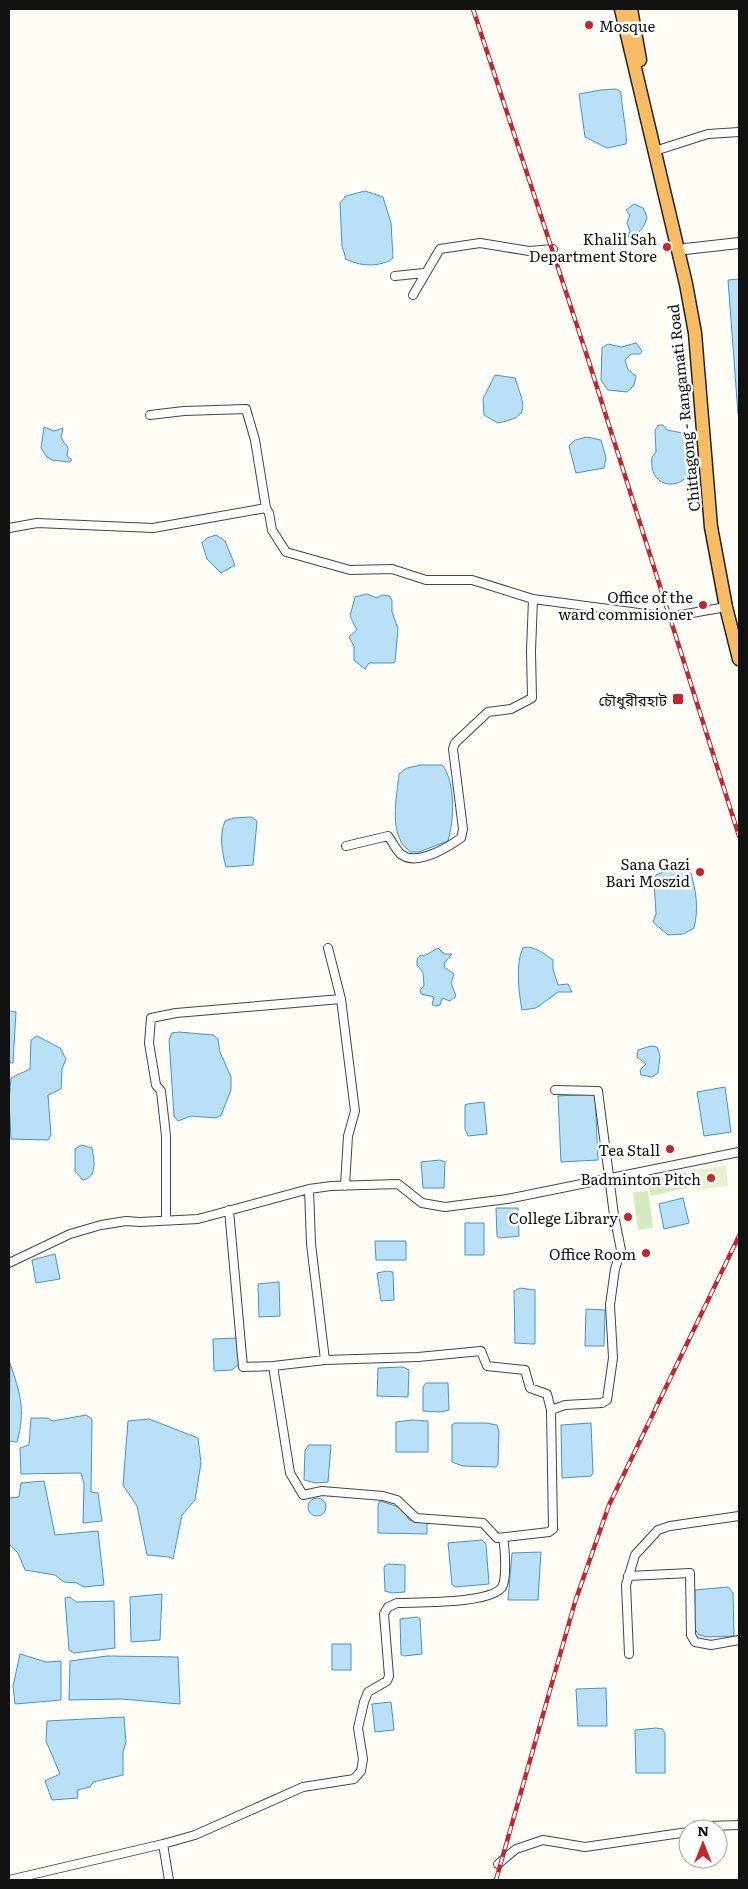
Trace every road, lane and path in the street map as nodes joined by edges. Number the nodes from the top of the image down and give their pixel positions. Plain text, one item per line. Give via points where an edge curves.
1 (621, 9) edge
2 (631, 9) edge
3 (739, 132) edge
4 (661, 148) junction
5 (739, 243) edge
6 (553, 249) dead end
7 (685, 249) junction
8 (424, 273) junction
9 (395, 276) dead end
10 (413, 295) dead end
11 (150, 415) dead end
12 (266, 508) junction
13 (9, 528) edge
14 (533, 599) junction
15 (726, 607) junction
16 (739, 631) edge
17 (739, 659) edge
18 (346, 846) dead end
19 (328, 948) dead end
20 (341, 999) junction
21 (555, 1090) dead end
22 (739, 1152) edge
23 (610, 1179) junction
24 (345, 1186) junction
25 (309, 1189) junction
26 (229, 1210) junction
27 (166, 1220) junction
28 (9, 1263) edge
29 (325, 1360) junction
30 (273, 1366) junction
31 (551, 1410) junction
32 (739, 1516) edge
33 (503, 1538) junction
34 (628, 1576) junction
35 (739, 1640) edge
36 (629, 1654) dead end
37 (678, 1833) edge
38 (163, 1844) junction
39 (498, 1864) dead end
40 (9, 1880) edge
41 (169, 1880) edge

1 - 15 highway, Chittagong - Rangamati Road via 686,284 694,333 711,527
2 - 4 highway, Chittagong - Rangamati Road
3 - 4 street via 708,134
4 - 7 highway, Chittagong - Rangamati Road
5 - 7 street
6 - 8 street via 529,251 480,242 458,245 440,249
7 - 16 highway, Chittagong - Rangamati Road via 696,306 723,558
8 - 9 street
8 - 10 street
11 - 12 street via 246,410 255,440
12 - 13 street via 153,528 37,523
12 - 14 street via 272,530 286,552 350,570 392,569 426,580 472,580
14 - 15 street via 669,617
14 - 18 street via 532,698 511,709 488,712 454,743 463,829 461,838 439,852 412,858 399,853 388,836
15 - 17 highway, Chittagong - Rangamati Road
19 - 20 street
20 - 24 street via 355,1111 348,1136
20 - 27 street via 176,1012 151,1018 149,1043 156,1085 161,1091 166,1136
21 - 23 street via 598,1091
22 - 23 street
23 - 24 street via 445,1207 422,1203 398,1184
23 - 31 street via 621,1250 610,1305 613,1358 607,1400
24 - 25 street
25 - 26 street
25 - 29 street via 311,1244
26 - 27 street via 198,1219
26 - 30 street via 243,1367
27 - 28 street via 101,1225 70,1234
29 - 30 street
29 - 31 street via 481,1351 487,1366 525,1370 530,1388 547,1394
30 - 33 street via 290,1473 303,1495 322,1491 383,1496 397,1500 416,1518 482,1523 496,1538
31 - 33 street via 553,1529
32 - 34 street via 658,1530 635,1555
33 - 38 street via 504,1580 502,1588 493,1594 397,1603 388,1607 384,1614 389,1676 387,1681 368,1692 364,1702 358,1728 362,1771 354,1779 304,1787 195,1834
34 - 35 street via 690,1574 691,1635 695,1642 711,1645
34 - 36 street
37 - 39 street via 585,1847 544,1840 516,1849
38 - 40 street
38 - 41 street

